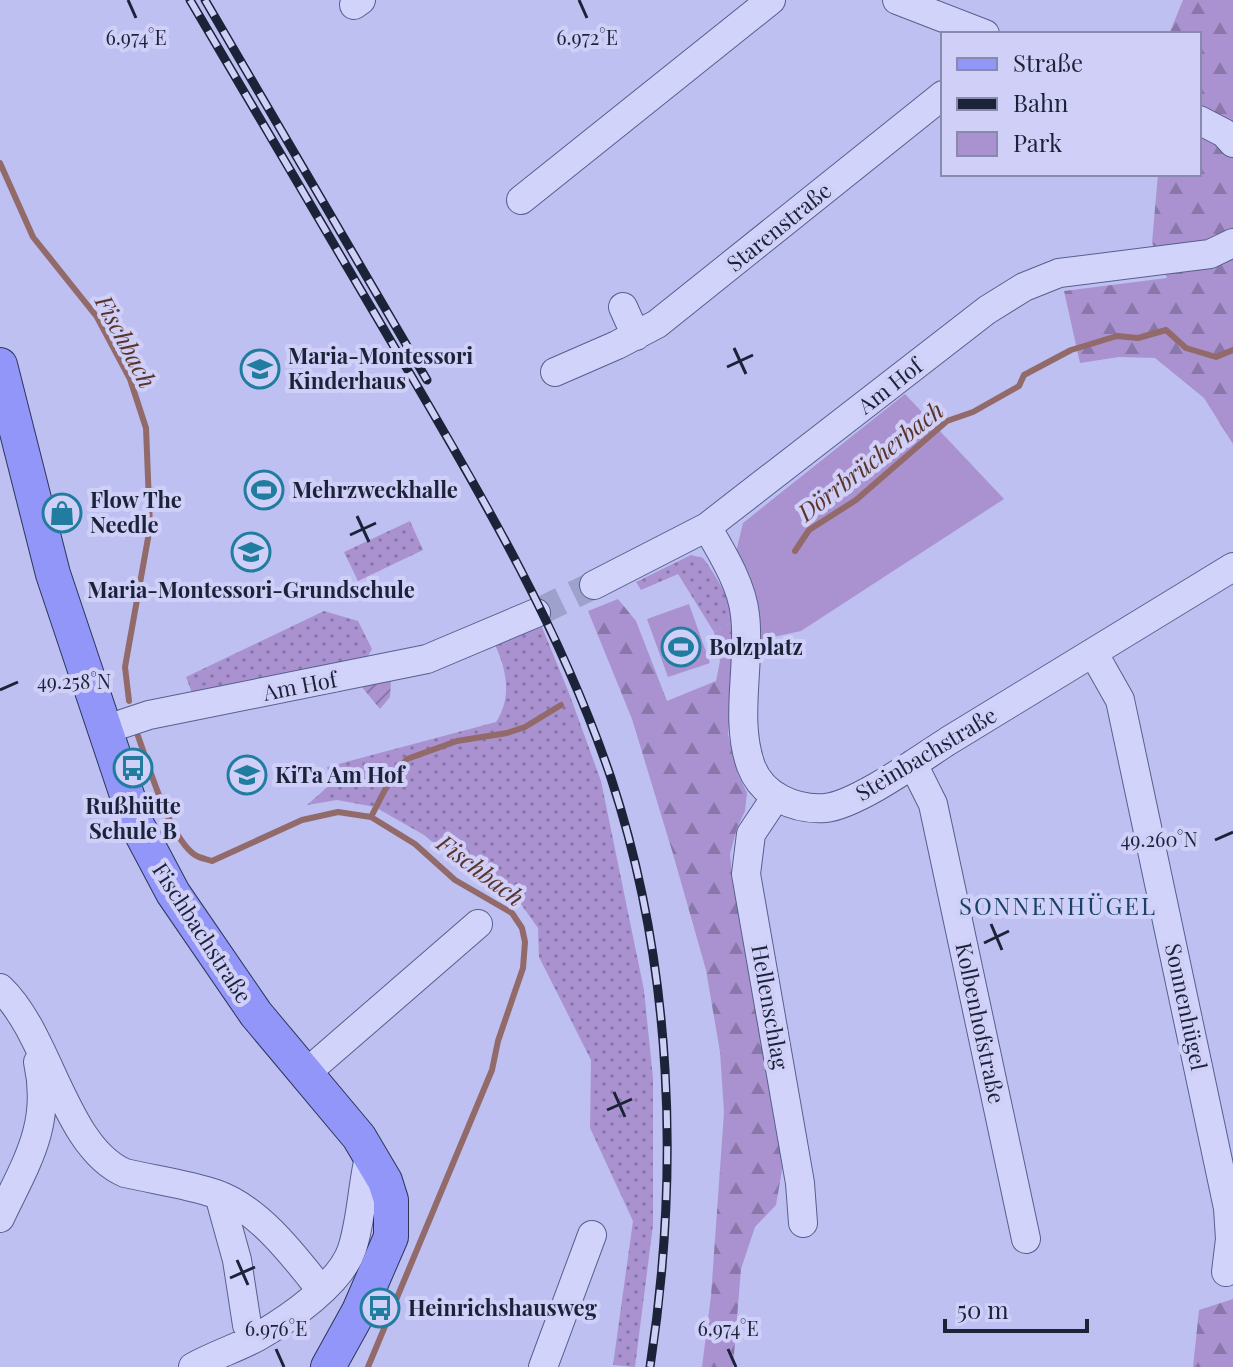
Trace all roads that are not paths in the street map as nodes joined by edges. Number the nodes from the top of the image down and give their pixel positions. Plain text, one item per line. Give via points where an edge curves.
1 (771, 0) edge
2 (897, 0) edge
3 (980, 32) edge
4 (932, 110) edge
5 (1201, 121) edge
6 (1233, 143) edge
7 (521, 200) dead end
8 (1222, 248) edge
9 (623, 307) dead end
10 (636, 336) junction
11 (0, 365) edge
12 (555, 372) dead end
13 (707, 527) junction
14 (1233, 567) edge
15 (594, 585) tunnel mouth
16 (536, 613) tunnel mouth
17 (1094, 654) junction
18 (126, 723) junction
19 (913, 764) junction
20 (775, 798) junction
21 (478, 924) dead end
22 (0, 988) edge
23 (33, 1038) junction
24 (305, 1074) junction
25 (370, 1153) junction
26 (219, 1195) junction
27 (0, 1218) edge
28 (803, 1223) dead end
29 (592, 1235) dead end
30 (1026, 1239) dead end
31 (1226, 1272) dead end
32 (321, 1290) junction
33 (247, 1325) dead end
34 (193, 1367) edge
35 (328, 1367) edge
36 (543, 1367) edge

1 - 7 street
2 - 3 street
4 - 10 street, Starenstraße
5 - 6 street
8 - 13 street, Am Hof via 1059,273 1024,287
9 - 10 street
10 - 12 street, Starenstraße
11 - 18 main road, Fischbachstraße via 53,574
13 - 15 street, Am Hof
13 - 20 street via 745,610 744,733 752,768
14 - 17 street, Steinbachstraße
16 - 18 street, Am Hof via 427,659
17 - 19 street, Steinbachstraße
17 - 31 street, Sonnenhügel via 1120,700 1151,842 1228,1208
18 - 24 main road, Fischbachstraße via 137,825 157,867 256,1014
19 - 20 street, Steinbachstraße via 827,808
19 - 30 street, Kolbenhofstraße via 933,804
20 - 28 street, Hellenschlag via 751,834 746,874
21 - 24 street
22 - 23 street
23 - 26 street via 80,1128 111,1167
23 - 27 street via 43,1081 42,1120
24 - 25 main road, Fischbachstraße
25 - 32 street via 351,1253
25 - 35 main road, Fischbachstraße via 391,1200 391,1237
26 - 32 street via 254,1218
26 - 33 street
29 - 36 street
32 - 34 street via 260,1335

